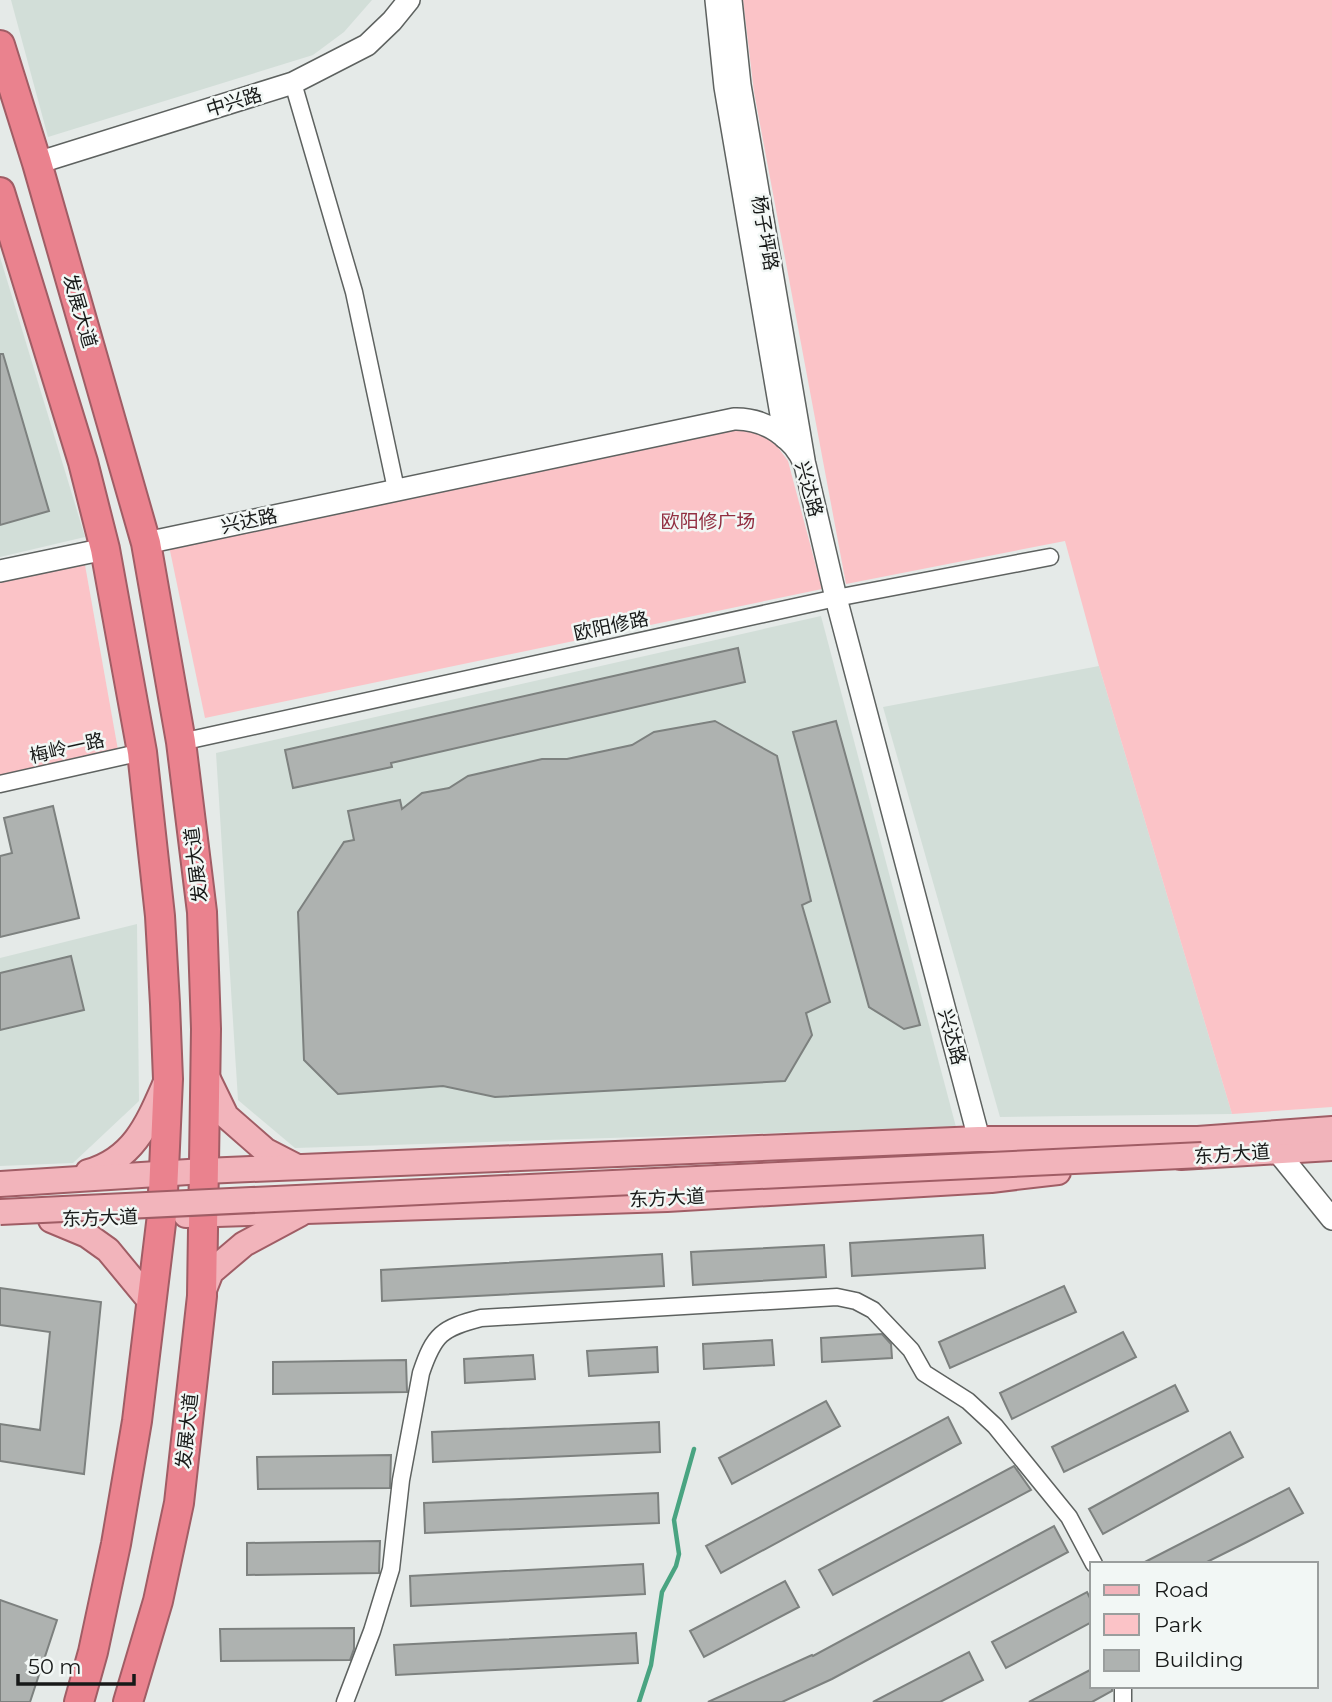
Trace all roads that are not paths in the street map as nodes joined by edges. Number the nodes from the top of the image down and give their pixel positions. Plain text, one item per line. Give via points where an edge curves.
1 (409, 0) edge
2 (716, 0) edge
3 (731, 0) edge
4 (0, 45) edge
5 (293, 83) junction
6 (37, 163) junction
7 (0, 192) edge
8 (785, 438) junction
9 (805, 465) junction
10 (396, 489) junction
11 (146, 543) junction
12 (105, 549) junction
13 (1051, 557) dead end
14 (0, 571) edge
15 (836, 598) junction
16 (181, 743) junction
17 (142, 752) junction
18 (0, 784) edge
19 (206, 1075) junction
20 (168, 1079) junction
21 (1332, 1129) edge
22 (979, 1139) junction
23 (1200, 1147) junction
24 (1332, 1148) edge
25 (1277, 1151) junction
26 (298, 1167) junction
27 (204, 1171) junction
28 (162, 1174) junction
29 (62, 1180) junction
30 (0, 1184) edge
31 (0, 1199) edge
32 (304, 1211) junction
33 (0, 1212) edge
34 (204, 1214) junction
35 (162, 1215) junction
36 (1332, 1219) edge
37 (51, 1220) junction
38 (0, 1223) edge
39 (202, 1296) junction
40 (151, 1302) junction
41 (1093, 1562) edge
42 (79, 1702) edge
43 (128, 1702) edge
44 (345, 1702) edge

1 - 5 street, 中兴路 via 367,45
2 - 8 street, 杨子坪路 via 724,87
3 - 9 street, 杨子坪路 via 740,85
4 - 6 highway, 发展大道
5 - 6 street, 中兴路
5 - 10 street via 354,292
6 - 11 highway, 发展大道
7 - 12 highway
8 - 9 street, 兴达路
8 - 10 street, 兴达路 via 757,421 734,419
9 - 15 street, 兴达路
10 - 11 street, 兴达路
11 - 16 highway, 发展大道
12 - 14 street
12 - 17 highway
13 - 15 street, 欧阳修路
15 - 16 street, 欧阳修路
15 - 22 street, 兴达路
16 - 19 highway, 发展大道 via 202,912
17 - 18 street, 梅岭一路
17 - 20 highway via 160,916
19 - 26 main road via 226,1116 266,1151
19 - 27 highway, 发展大道
20 - 28 highway
20 - 29 main road via 133,1146 107,1167
21 - 23 main road, 东方大道
22 - 23 main road, 东方大道
22 - 26 main road, 东方大道
23 - 25 main road, 东方大道
23 - 31 main road via 266,1182
23 - 32 main road, 东方大道 via 964,1181 667,1199
23 - 33 main road, bridge
24 - 25 main road, 东方大道
25 - 36 street
26 - 27 main road, 东方大道
27 - 28 main road, 东方大道
27 - 34 highway, 发展大道
28 - 29 main road, 东方大道
28 - 35 highway
29 - 30 main road, 东方大道
32 - 34 main road, 东方大道
32 - 39 main road via 244,1244 211,1272
34 - 35 main road, 东方大道
34 - 39 highway, 发展大道
35 - 37 main road, 东方大道
35 - 40 highway
37 - 38 main road, 东方大道
37 - 40 main road via 108,1250
39 - 43 highway, 发展大道 via 179,1503 158,1601
40 - 42 highway via 117,1544
41 - 44 street via 1069,1517 995,1426 968,1401 924,1373 889,1326 856,1301 837,1297 481,1318 452,1326 435,1340 427,1356 401,1480 391,1569

